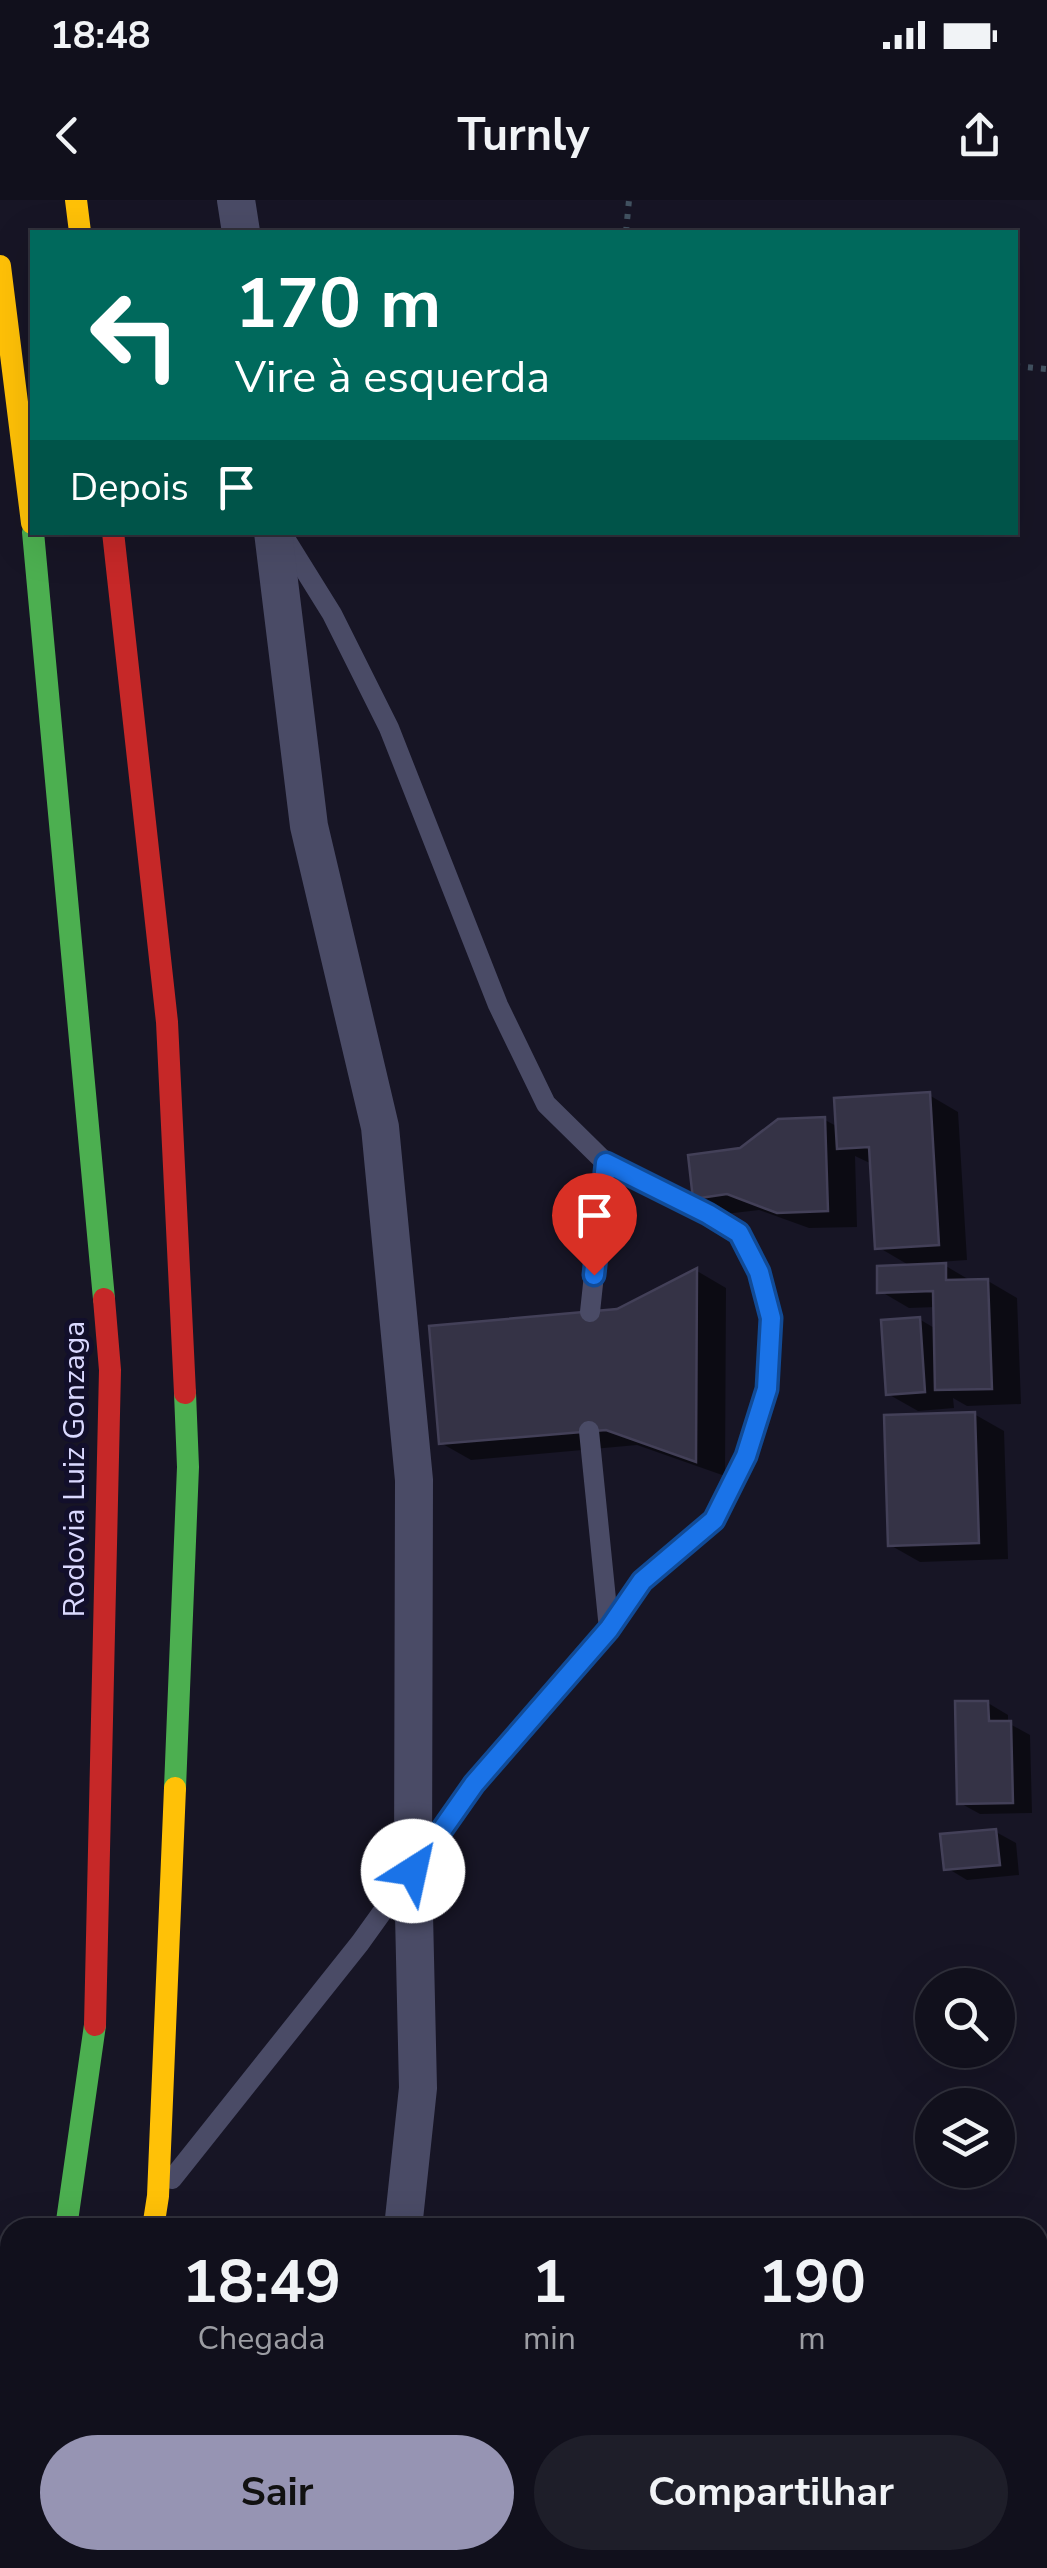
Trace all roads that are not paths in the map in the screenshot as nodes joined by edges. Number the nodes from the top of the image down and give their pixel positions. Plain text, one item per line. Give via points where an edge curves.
1 (76, 200) edge
2 (236, 200) edge
3 (80, 230) edge
4 (241, 230) edge
5 (0, 266) edge
6 (0, 471) edge
7 (27, 475) junction
8 (30, 504) edge
9 (34, 535) edge
10 (113, 535) edge
11 (273, 535) edge
12 (283, 535) edge
13 (606, 1163) junction
14 (590, 1312) dead end
15 (589, 1431) dead end
16 (609, 1629) junction
17 (413, 1871) junction
18 (158, 2196) junction
19 (67, 2218) edge
20 (155, 2218) edge
21 (404, 2218) edge

1 - 3 highway
2 - 4 street
5 - 7 highway
6 - 7 lane
7 - 8 highway
9 - 19 highway, Rodovia Luiz Gonzaga via 110,1370 94,2022
10 - 18 highway via 167,1022 188,1468
11 - 17 street via 310,826 380,1127 414,1480
12 - 13 lane via 332,614 388,728 498,1005 546,1104
13 - 14 lane
13 - 16 lane via 739,1233 771,1318 767,1389 746,1456 714,1520 642,1581
15 - 16 lane
16 - 17 lane via 474,1784
17 - 18 lane
17 - 21 street via 418,2088
18 - 20 highway

